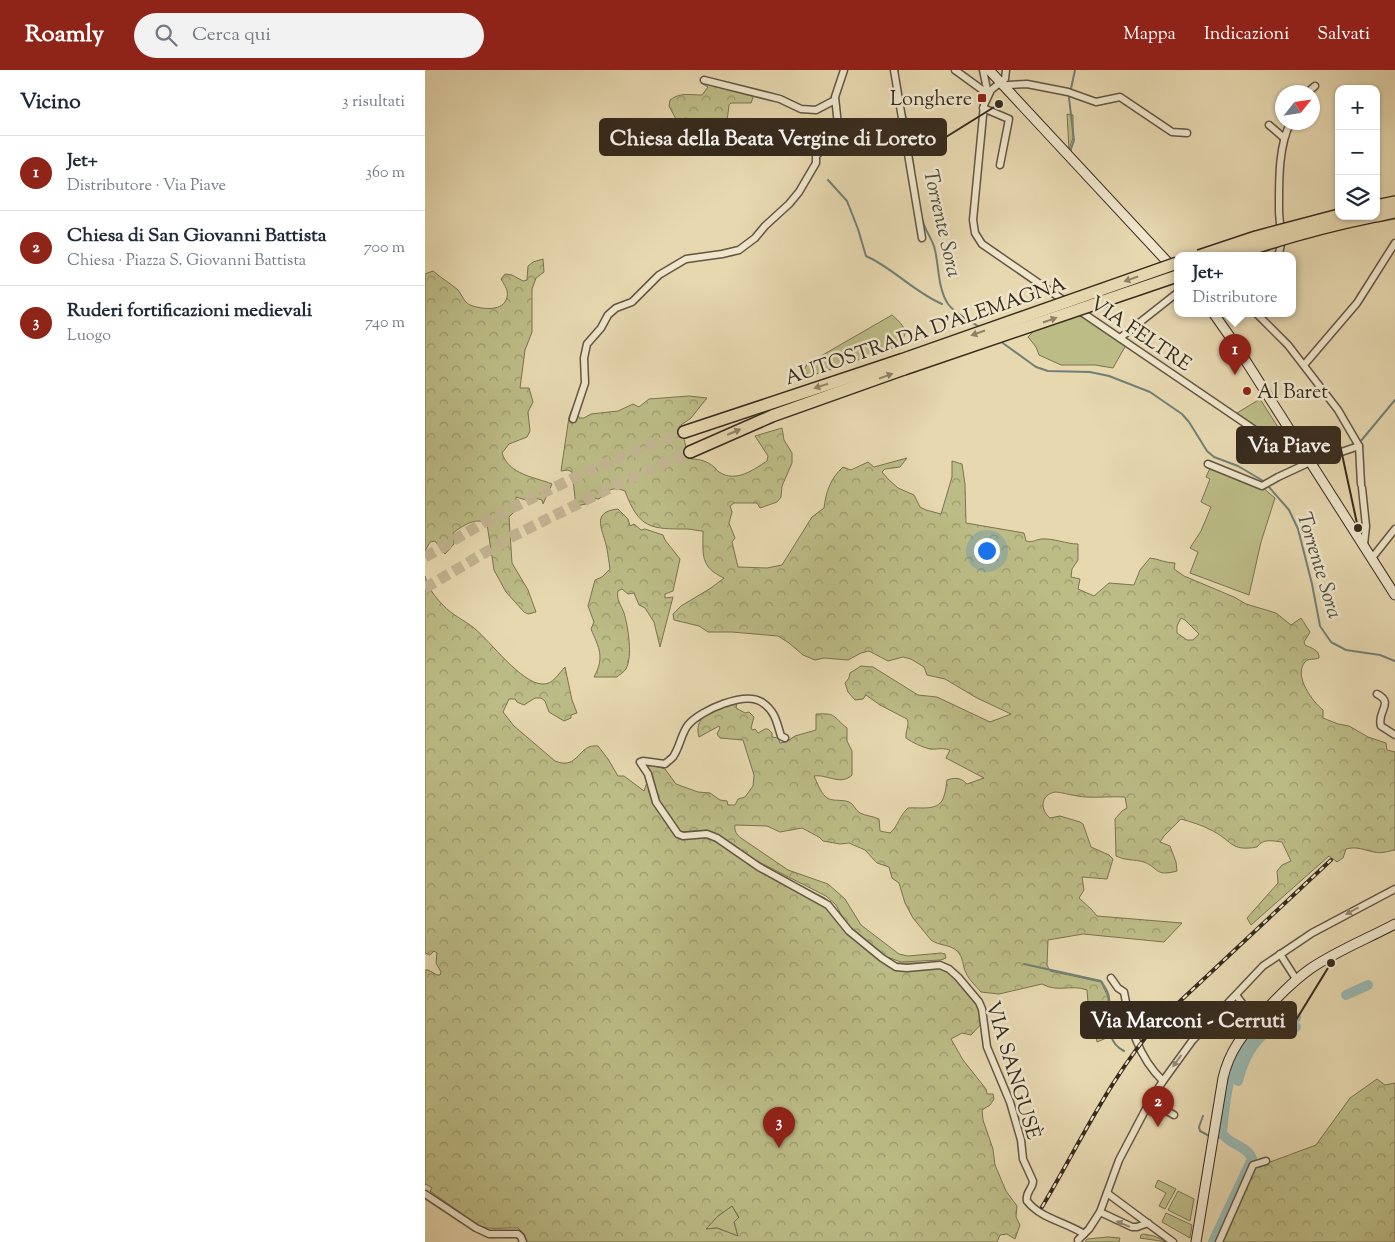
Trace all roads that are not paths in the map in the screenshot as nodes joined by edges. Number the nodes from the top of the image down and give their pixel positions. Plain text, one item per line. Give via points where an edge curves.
1 (844, 70) edge
2 (894, 70) edge
3 (955, 70) edge
4 (983, 70) edge
5 (989, 70) edge
6 (1006, 70) edge
7 (704, 80) dead end
8 (1003, 85) junction
9 (988, 94) junction
10 (835, 100) junction
11 (983, 108) junction
12 (1269, 125) dead end
13 (1288, 130) edge
14 (1187, 133) dead end
15 (1284, 138) junction
16 (1000, 165) dead end
17 (1395, 202) edge
18 (1380, 205) edge
19 (1395, 212) edge
20 (1380, 215) edge
21 (1335, 216) edge
22 (1358, 220) edge
23 (922, 238) dead end
24 (1395, 243) edge
25 (1211, 252) edge
26 (1243, 252) edge
27 (1280, 252) edge
28 (1174, 264) edge
29 (1174, 271) edge
30 (1174, 275) edge
31 (1174, 295) edge
32 (1216, 317) edge
33 (1260, 317) edge
34 (1120, 338) junction
35 (903, 365) junction
36 (1304, 365) junction
37 (573, 419) dead end
38 (684, 432) tunnel mouth
39 (1359, 446) junction
40 (690, 452) tunnel mouth
41 (1311, 462) junction
42 (1208, 464) dead end
43 (1395, 529) edge
44 (1363, 545) junction
45 (1372, 558) junction
46 (1395, 595) edge
47 (1377, 694) dead end
48 (1395, 735) edge
49 (785, 738) dead end
50 (1394, 892) edge
51 (1395, 924) edge
52 (1280, 954) junction
53 (1111, 978) dead end
54 (1296, 979) junction
55 (1236, 995) junction
56 (1255, 1020) junction
57 (1162, 1082) junction
58 (1150, 1101) junction
59 (1175, 1116) dead end
60 (1266, 1161) dead end
61 (1107, 1193) junction
62 (425, 1194) edge
63 (1100, 1212) junction
64 (1148, 1223) junction
65 (1085, 1234) junction
66 (1078, 1240) dead end
67 (523, 1242) edge
68 (1173, 1242) edge
69 (1196, 1242) edge
70 (1219, 1242) edge

1 - 10 street
2 - 23 street
3 - 9 street
4 - 9 street
5 - 8 main road
6 - 8 street
7 - 10 street via 780,99 801,109 816,110
8 - 9 street via 995,86
8 - 14 street via 1027,84 1069,92 1096,102 1120,97 1172,132
8 - 29 main road
9 - 11 street, VIA FELTRE
10 - 37 street via 836,133 817,156 804,184 789,204 755,238 739,250 686,259 659,275 632,302 607,315 587,344 583,358 585,383
11 - 16 street via 1009,120
11 - 34 street, VIA FELTRE via 973,220 975,233 983,244
12 - 15 street
13 - 15 street
15 - 27 street
17 - 18 highway
19 - 20 highway
21 - 25 highway, bridge
22 - 26 highway, bridge
24 - 36 street via 1357,304
28 -> 35 highway, AUTOSTRADA D'ALEMAGNA, bridge
35 -> 30 highway, AUTOSTRADA D'ALEMAGNA, bridge
31 - 34 street
32 - 41 main road
33 - 36 street
34 - 41 street, VIA FELTRE via 1299,460
35 -> 38 highway, AUTOSTRADA D'ALEMAGNA
40 -> 35 highway, AUTOSTRADA D'ALEMAGNA
36 - 39 street
39 - 41 street
39 - 44 street via 1366,526
41 - 42 street via 1261,486
41 - 44 main road
43 - 45 street
44 - 45 main road
45 - 46 main road
47 - 48 street via 1387,701 1380,717 1381,726
49 - 65 street, VIA SANGUSÈ via 781,736 774,714 768,707 761,701 747,698 722,704 690,723 673,756 665,764 640,762 648,774 656,802 678,834 707,834 717,838 759,867 828,905 849,931 896,967 940,966 958,977 982,1009 987,1047 1010,1102 1023,1158 1033,1181 1027,1201 1041,1214
50 -> 52 street via 1313,933
51 - 54 main road
52 - 54 street
52 - 55 street via 1263,966
53 - 57 street via 1124,992 1138,1047
54 - 56 main road
55 - 56 street
55 -> 57 street via 1192,1041
56 - 69 main road via 1238,1041 1223,1078
57 - 58 street
58 - 59 street
58 - 61 street via 1119,1160
60 - 70 street via 1253,1165
61 - 63 street
61 - 64 street
62 - 67 street via 476,1228 495,1234 517,1234
64 -> 63 street via 1132,1227
63 - 65 street
64 - 68 street
65 - 66 street

